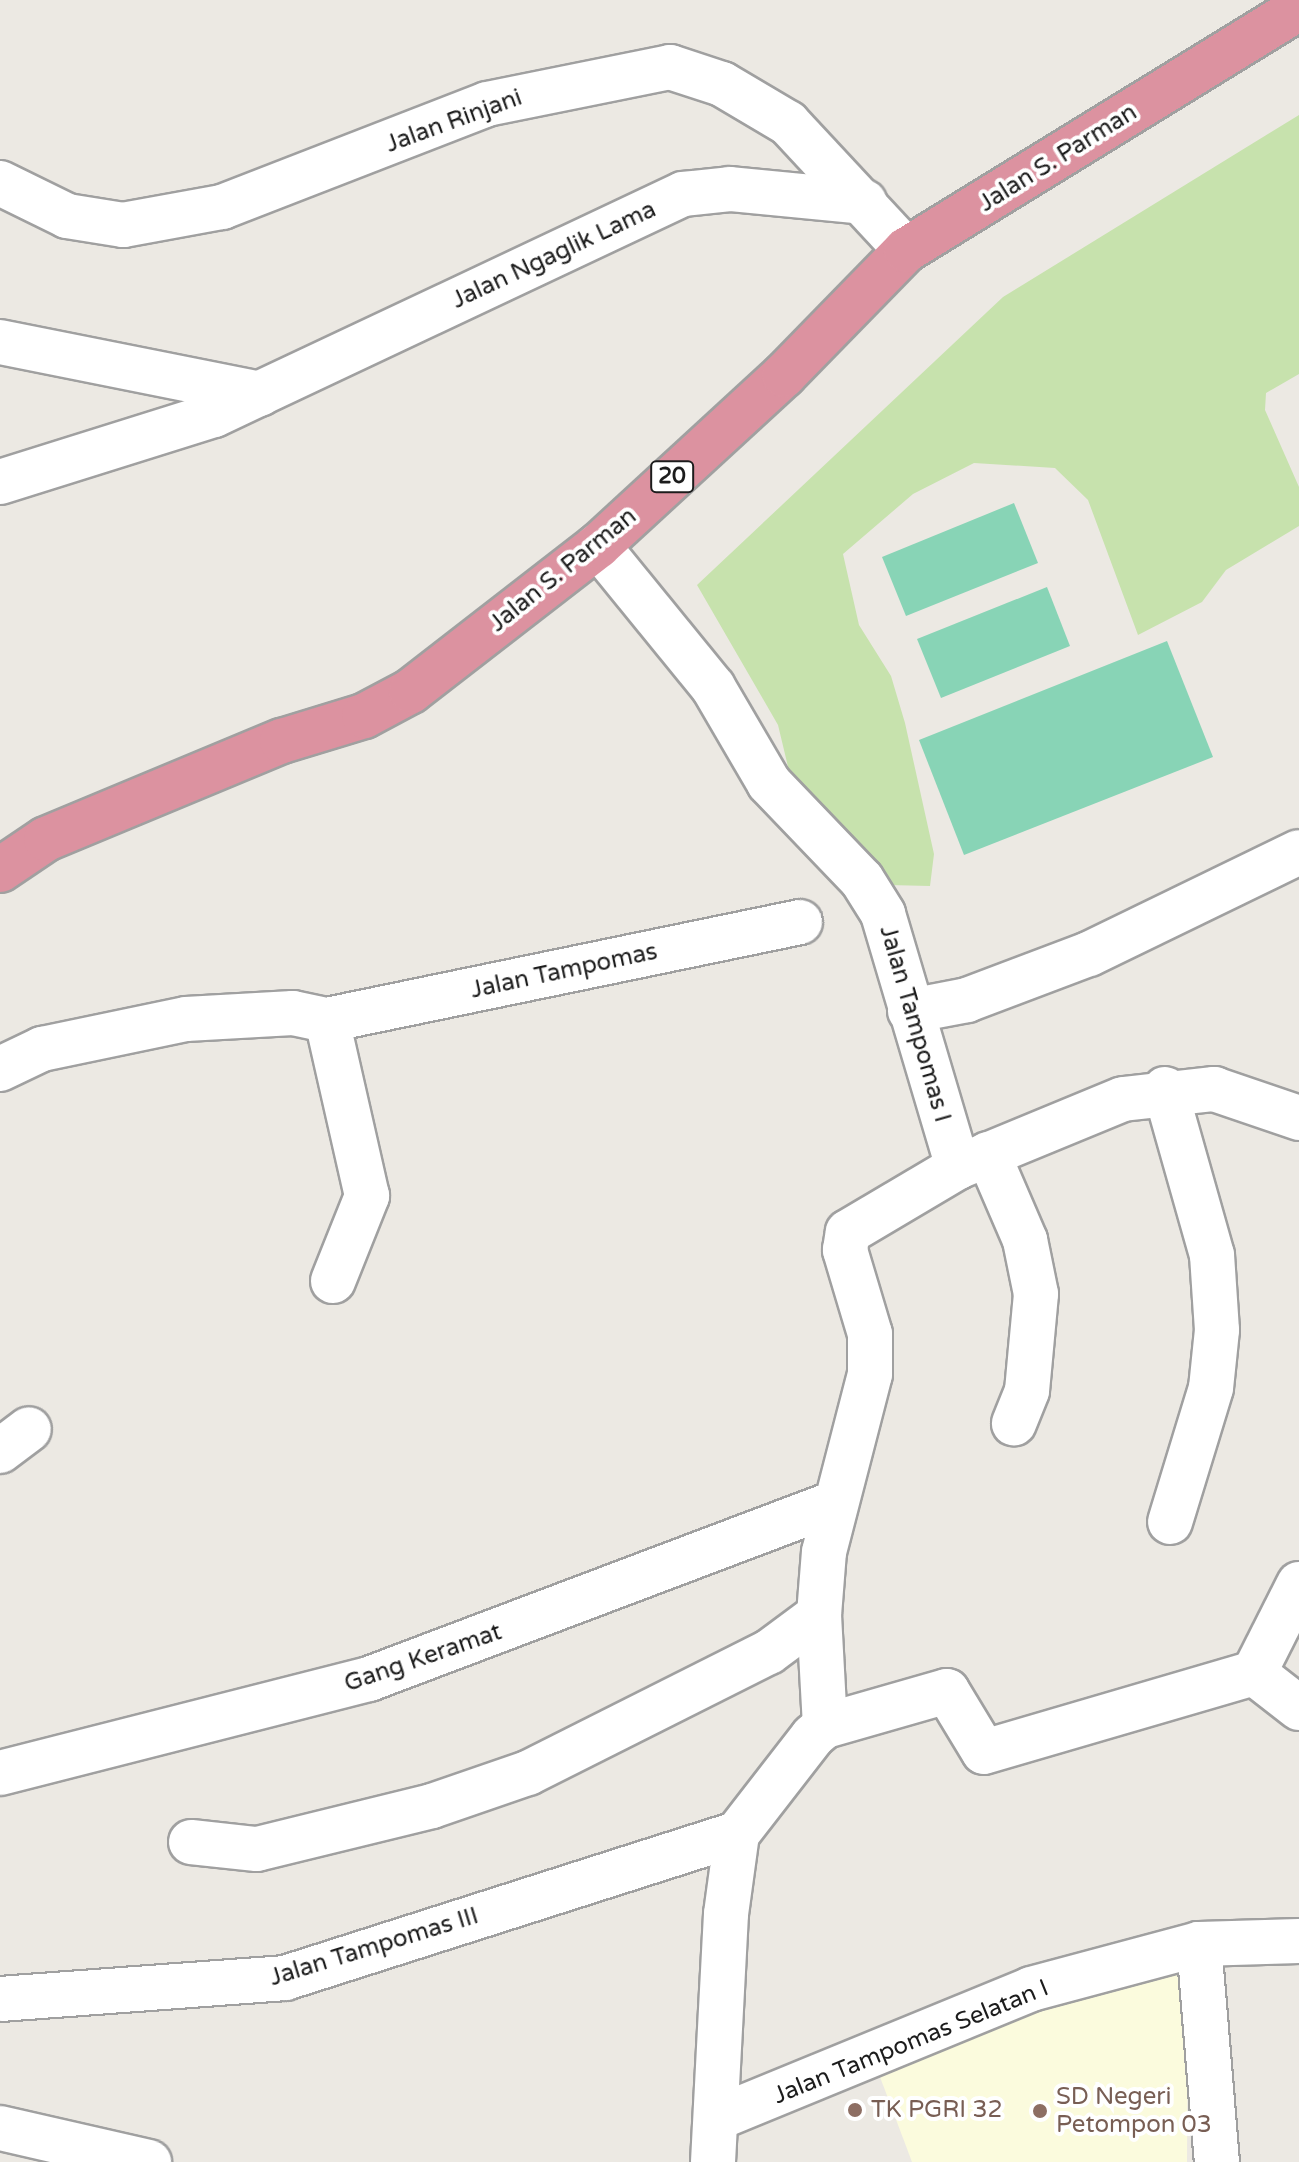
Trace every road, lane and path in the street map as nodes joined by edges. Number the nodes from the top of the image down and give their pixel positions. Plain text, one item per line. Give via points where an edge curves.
1 (1299, 8) edge
2 (0, 183) edge
3 (864, 202) junction
4 (906, 250) junction
5 (0, 342) edge
6 (260, 394) junction
7 (0, 482) edge
8 (598, 546) junction
9 (46, 839) junction
10 (0, 849) edge
11 (1299, 852) edge
12 (0, 870) edge
13 (800, 922) dead end
14 (910, 1011) junction
15 (327, 1020) junction
16 (0, 1069) edge
17 (1165, 1089) junction
18 (1299, 1118) edge
19 (973, 1161) junction
20 (333, 1281) dead end
21 (1014, 1424) dead end
22 (834, 1503) junction
23 (1170, 1522) dead end
24 (1299, 1584) edge
25 (819, 1615) junction
26 (1254, 1673) junction
27 (1299, 1708) edge
28 (825, 1726) junction
29 (0, 1773) edge
30 (737, 1834) junction
31 (191, 1842) dead end
32 (1299, 1941) edge
33 (1199, 1944) junction
34 (0, 1999) edge
35 (717, 2118) junction
36 (0, 2128) edge
37 (149, 2162) edge
38 (713, 2162) edge
39 (1217, 2162) edge

1 - 4 highway, Jalan S. Parman / 20
2 - 3 street, Jalan Rinjani via 67,216 137,222 222,207 487,104 670,67 722,84 788,123
3 - 4 street, Jalan Rinjani
3 - 6 street, Jalan Ngaglik Lama via 730,189 683,194
4 - 8 highway, Jalan S. Parman / 20 via 784,375
5 - 6 street
6 - 7 street, Jalan Ngaglik Lama
8 - 9 highway, Jalan S. Parman / 20 via 411,691 376,710
8 - 14 street, Jalan Tampomas I via 713,687 769,783 862,880 883,914
9 - 10 street
9 - 12 highway, Jalan S. Parman / 20
11 - 14 street via 1089,954 967,1000
13 - 15 street, Jalan Tampomas
14 - 19 street, Jalan Tampomas I
15 - 16 street, Jalan Tampomas via 293,1013 186,1019 42,1049
15 - 20 street via 367,1196
17 - 18 street via 1214,1089
17 - 19 street
17 - 23 street via 1216,1284 1211,1388
19 - 21 street, Jalan Tampomas I via 1025,1240 1036,1294 1027,1391
19 - 22 street via 855,1226 845,1250 870,1334 870,1374
22 - 25 street
22 - 29 street, Gang Keramat via 369,1679
24 - 26 street
25 - 28 street
25 - 31 street via 769,1652 528,1773 432,1806 257,1849
26 - 27 street
26 - 28 street via 984,1752 947,1691
28 - 30 street
30 - 34 street, Jalan Tampomas III via 285,1978
30 - 35 street via 726,1914
32 - 33 street, Jalan Tampomas Selatan I
33 - 35 street, Jalan Tampomas Selatan I via 1031,1989
33 - 39 street
35 - 38 street
36 - 37 street

